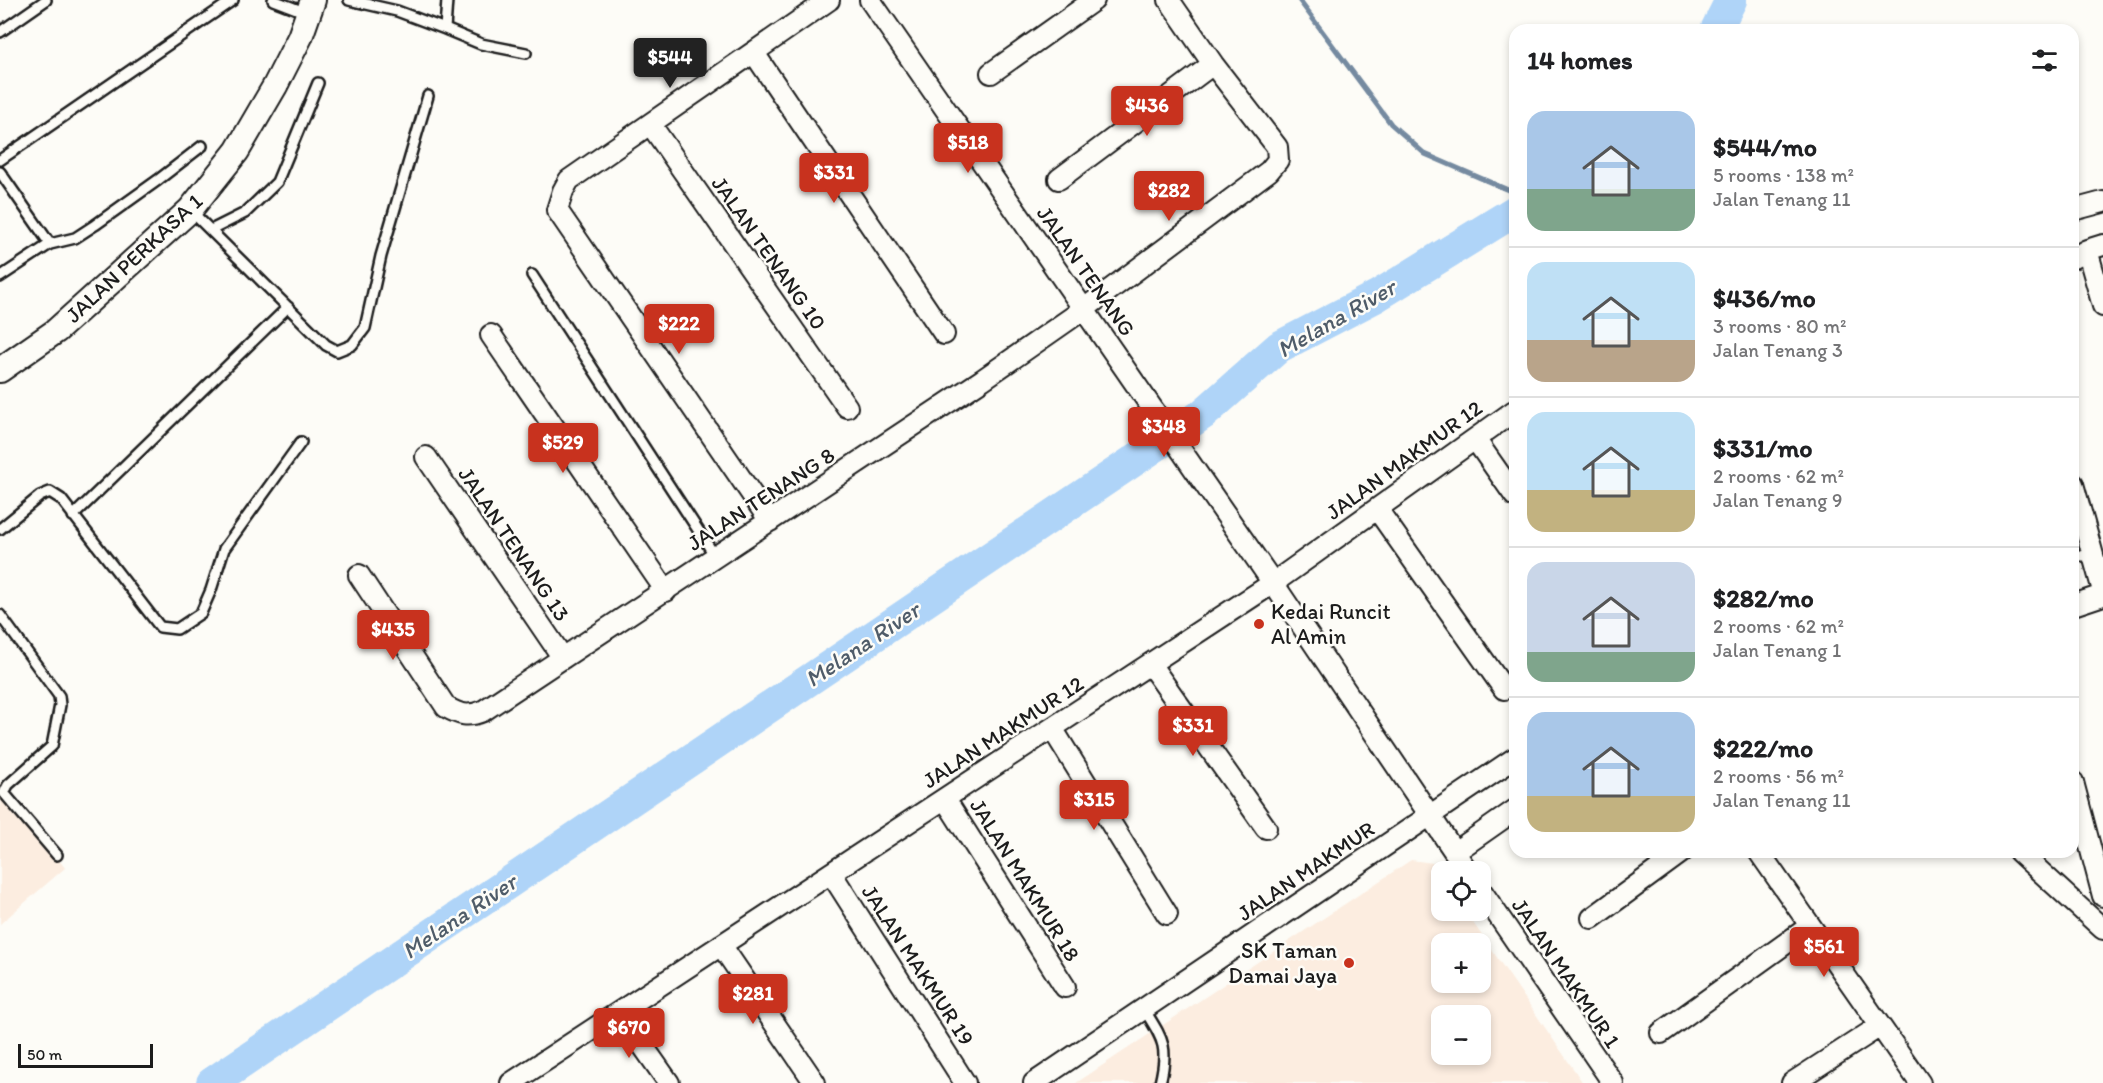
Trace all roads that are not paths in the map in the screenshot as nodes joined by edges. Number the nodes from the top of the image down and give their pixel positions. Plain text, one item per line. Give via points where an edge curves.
1 (46, 0) edge
2 (233, 0) edge
3 (273, 0) edge
4 (349, 0) edge
5 (399, 0) edge
6 (447, 0) edge
7 (830, 0) edge
8 (870, 0) edge
9 (1094, 0) edge
10 (1168, 0) edge
11 (310, 7) edge
12 (397, 11) junction
13 (445, 29) junction
14 (0, 32) edge
15 (526, 53) dead end
16 (754, 53) junction
17 (1213, 64) junction
18 (991, 73) dead end
19 (318, 83) dead end
20 (428, 96) dead end
21 (651, 125) junction
22 (202, 146) dead end
23 (0, 160) edge
24 (0, 172) edge
25 (1059, 179) dead end
26 (2103, 202) edge
27 (2079, 208) edge
28 (190, 210) junction
29 (211, 230) junction
30 (50, 244) junction
31 (2088, 251) edge
32 (532, 275) dead end
33 (0, 277) edge
34 (2103, 306) edge
35 (288, 307) junction
36 (1084, 309) junction
37 (945, 334) dead end
38 (491, 335) dead end
39 (0, 370) edge
40 (847, 407) dead end
41 (1509, 415) edge
42 (1475, 439) junction
43 (301, 442) dead end
44 (426, 457) dead end
45 (1509, 487) edge
46 (2079, 506) edge
47 (1377, 509) junction
48 (73, 516) junction
49 (770, 521) junction
50 (0, 529) edge
51 (715, 556) junction
52 (2079, 556) edge
53 (2093, 556) junction
54 (360, 575) dead end
55 (1268, 576) junction
56 (666, 591) junction
57 (2103, 593) edge
58 (2079, 603) edge
59 (0, 615) edge
60 (563, 657) junction
61 (1150, 664) junction
62 (1504, 689) dead end
63 (1052, 728) junction
64 (1509, 762) edge
65 (945, 799) junction
66 (1509, 814) edge
67 (1430, 816) junction
68 (2079, 816) edge
69 (1266, 828) dead end
70 (1455, 852) junction
71 (57, 855) dead end
72 (1674, 858) edge
73 (1763, 858) edge
74 (2026, 858) edge
75 (1461, 861) edge
76 (831, 873) junction
77 (2103, 896) edge
78 (1491, 905) edge
79 (1167, 914) dead end
80 (1592, 918) dead end
81 (1810, 926) junction
82 (2103, 929) edge
83 (721, 945) junction
84 (1065, 987) dead end
85 (1144, 1009) junction
86 (619, 1012) junction
87 (1880, 1026) junction
88 (1660, 1033) dead end
89 (517, 1081) edge
90 (669, 1083) edge
91 (815, 1083) edge
92 (965, 1083) edge
93 (1034, 1083) edge
94 (1160, 1083) edge
95 (1613, 1083) edge
96 (1792, 1083) edge
97 (1920, 1083) edge

1 - 14 lane
2 - 23 lane
3 - 11 lane
4 - 12 lane
5 - 12 lane
6 - 13 lane
7 - 16 street
8 - 36 street, JALAN TENANG
9 - 18 street
10 - 17 street
11 - 28 street, JALAN PERKASA 1 via 300,38 237,151
12 - 13 lane
13 - 15 lane via 481,44
16 - 21 street
16 - 37 street
17 - 25 street
17 - 36 street, JALAN TENANG 8 via 1277,147 1278,160 1269,171
19 - 29 lane via 277,182 244,213
20 - 35 lane via 381,256 365,328 352,345 337,351
21 - 40 street, JALAN TENANG 10
21 - 49 street via 569,180 557,210
22 - 30 lane via 75,238
24 - 30 lane
26 - 27 street
28 - 29 lane
28 - 39 street, JALAN PERKASA 1 via 56,331
29 - 35 lane
30 - 33 lane
31 - 34 street
32 - 51 lane
35 - 48 lane
36 - 49 street, JALAN TENANG 8
36 - 55 street, JALAN TENANG
38 - 56 street
41 - 42 street, JALAN MAKMUR 12
42 - 45 street
42 - 47 street, JALAN MAKMUR 12
43 - 48 lane via 224,549 201,613 177,629 160,627
44 - 60 street, JALAN TENANG 13
46 - 53 street
47 - 55 street, JALAN MAKMUR 12
47 - 62 street
48 - 50 lane via 50,492 39,496
49 - 51 street, JALAN TENANG 8
51 - 56 street, JALAN TENANG 8
52 - 53 lane
53 - 57 street
54 - 60 street, JALAN TENANG 8 via 446,707 458,714 470,716 483,711
55 - 61 street, JALAN MAKMUR 12
55 - 67 street, JALAN TENANG
56 - 60 street, JALAN TENANG 8
57 - 58 street
59 - 71 lane via 59,696 52,746 4,793
61 - 63 street, JALAN MAKMUR 12
61 - 69 street
63 - 65 street, JALAN MAKMUR 12
63 - 79 street
64 - 67 street, JALAN MAKMUR
65 - 76 street, JALAN MAKMUR 12
65 - 84 street, JALAN MAKMUR 18
66 - 70 street
67 - 70 street
67 - 85 street, JALAN MAKMUR
68 - 77 street
70 - 75 street
72 - 80 street
73 - 81 street
74 - 82 street
76 - 83 street, JALAN MAKMUR 12
76 - 92 street, JALAN MAKMUR 19
78 - 95 street, JALAN MAKMUR 1
81 - 87 street
81 - 88 street
83 - 86 street, JALAN MAKMUR 12
83 - 91 street
85 - 93 street, JALAN MAKMUR
85 - 94 lane via 1162,1038 1165,1062
86 - 89 street, JALAN MAKMUR 12
86 - 90 street
87 - 96 street
87 - 97 street

